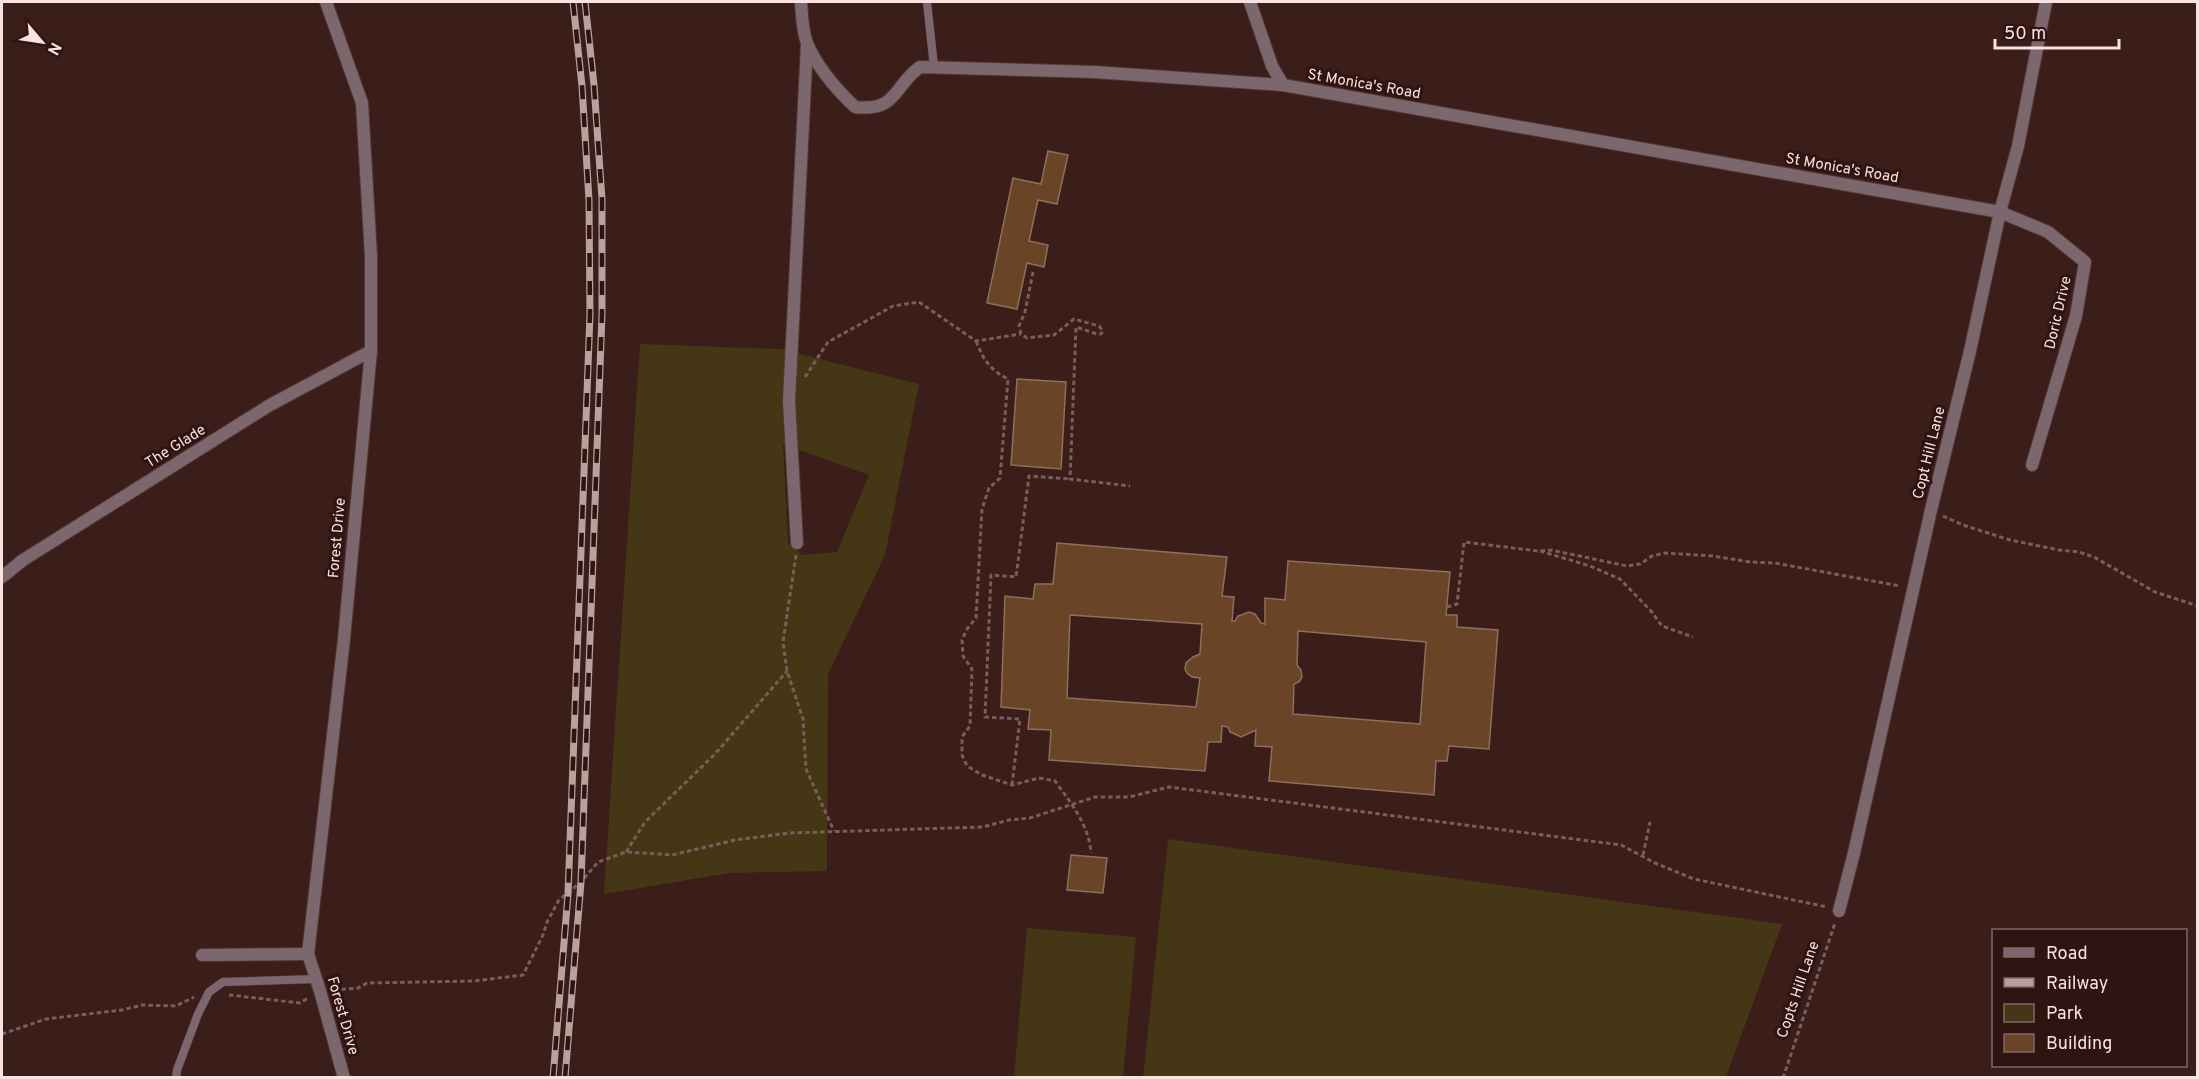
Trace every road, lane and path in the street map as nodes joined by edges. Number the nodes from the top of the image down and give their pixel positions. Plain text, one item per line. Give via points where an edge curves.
1 (326, 2) edge
2 (801, 2) edge
3 (927, 2) edge
4 (1250, 2) edge
5 (2046, 2) edge
6 (807, 45) junction
7 (933, 67) junction
8 (1283, 86) junction
9 (2000, 212) junction
10 (1033, 272) dead end
11 (1021, 334) junction
12 (976, 341) junction
13 (371, 351) junction
14 (789, 401) junction
15 (2031, 465) dead end
16 (1070, 479) junction
17 (1130, 486) dead end
18 (1931, 510) junction
19 (797, 543) joint
20 (1538, 551) junction
21 (2, 577) edge
22 (1913, 589) junction
23 (2198, 606) edge
24 (1447, 607) dead end
25 (1693, 636) dead end
26 (787, 671) junction
27 (1012, 785) junction
28 (1072, 804) junction
29 (1650, 822) dead end
30 (834, 831) junction
31 (626, 852) junction
32 (1091, 853) dead end
33 (1643, 856) junction
34 (587, 874) dead end
35 (1839, 911) junction
36 (308, 954) junction
37 (202, 955) dead end
38 (316, 979) junction
39 (176, 1077) edge
40 (344, 1077) edge
41 (1783, 1077) edge

1 - 13 street, Forest Drive via 362,103 371,256
2 - 6 street, St Monica's Road
3 - 7 lane
4 - 8 street
5 - 9 street, Copt Hill Lane via 2018,146
6 - 7 street, St Monica's Road via 826,75 855,107 883,105 898,92 910,73 920,67
6 - 14 street
7 - 8 street, St Monica's Road via 1094,72
8 - 9 street, St Monica's Road
9 - 15 street, Doric Drive via 2048,232 2085,262 2076,316
9 - 18 street, Copt Hill Lane
10 - 11 path via 1019,326
11 - 12 path
11 - 16 path via 1028,338 1054,335 1074,319 1099,326 1103,331 1096,334 1076,327
12 - 14 path via 919,302 893,306 828,342
12 - 27 path via 987,365 1008,379 1000,478 989,488 982,509 976,618 962,640 963,656 972,669 970,726 962,737 962,755 967,766 982,775
13 - 21 street, The Glade via 270,405
13 - 36 street, Forest Drive via 344,639
14 - 19 street
16 - 17 path
16 - 27 path via 1029,476 1016,577 992,575 985,717 1020,719
18 - 22 street, Copt Hill Lane
18 - 23 path via 2010,540 2094,557 2155,592
19 - 26 path via 783,642
20 - 22 path via 1551,550 1628,566 1665,553 1713,556 1775,563
20 - 24 path via 1464,542 1457,604
20 - 25 path via 1606,571 1620,579 1662,626
22 - 35 street, Copt Hill Lane
26 - 30 path via 803,719 806,769
26 - 31 path via 715,754 645,822
27 - 28 path via 1039,778 1055,781
28 - 30 path via 1030,818 983,827
28 - 32 path via 1087,834
28 - 33 path via 1169,787 1621,845
29 - 33 path
30 - 31 path via 735,840 672,855
31 - 34 path via 598,862
33 - 35 path via 1694,879
35 - 41 path, Copts Hill Lane
36 - 37 street
36 - 38 street, Forest Drive
38 - 39 lane via 222,982 209,992 198,1014
38 - 40 street, Forest Drive

